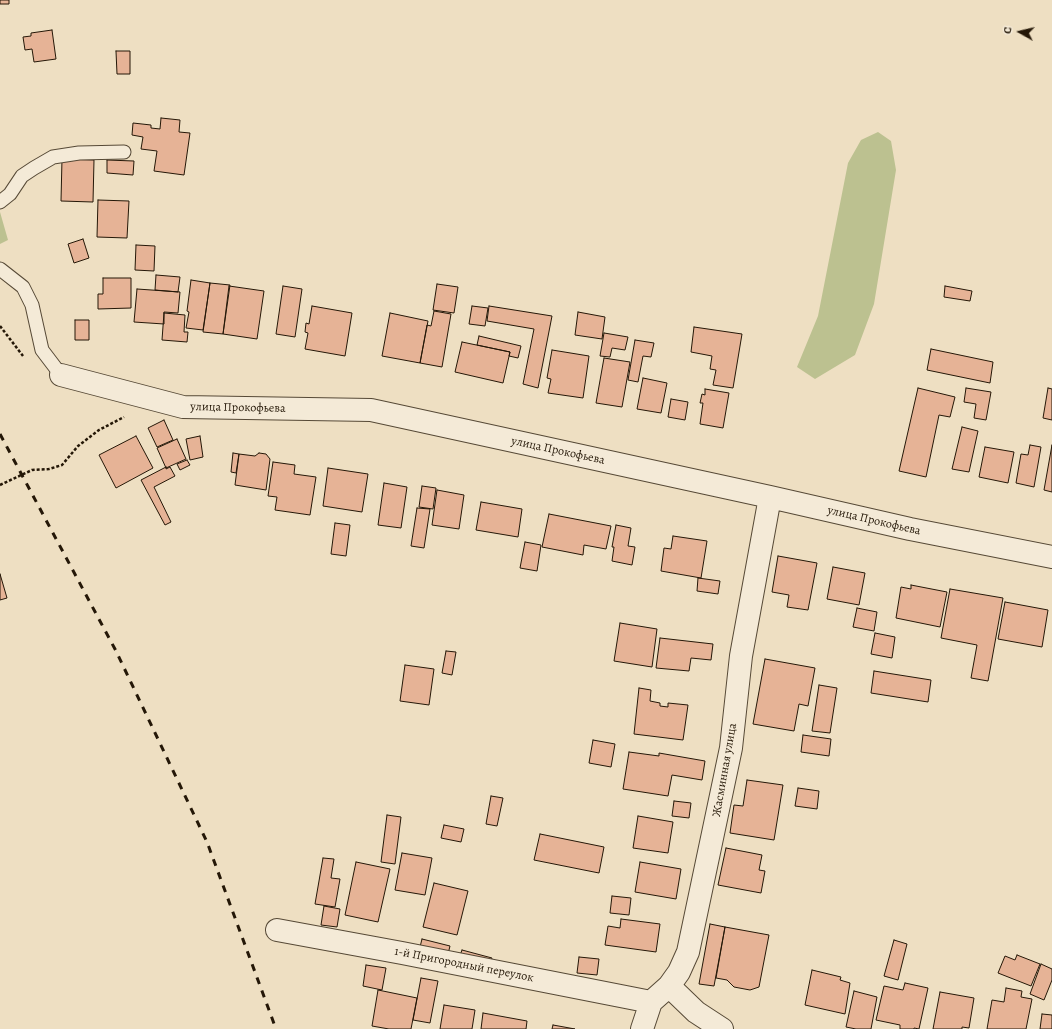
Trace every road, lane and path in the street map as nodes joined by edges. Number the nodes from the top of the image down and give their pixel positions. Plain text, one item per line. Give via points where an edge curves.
1 (124, 152) dead end
2 (0, 202) edge
3 (0, 269) edge
4 (61, 375) joint
5 (127, 415) dead end
6 (0, 485) edge
7 (770, 497) junction
8 (1052, 557) edge
9 (276, 930) dead end
10 (669, 986) junction
11 (651, 1002) junction
12 (642, 1029) edge
13 (722, 1029) edge

1 - 2 lane via 79,153 53,157 22,176 10,194
3 - 4 lane via 24,287 32,306 42,350
4 - 7 street, улица Прокофьева via 183,408 371,410
5 - 6 path via 99,430 78,446 62,465 32,470
7 - 8 street, улица Прокофьева via 910,529
7 - 10 street, Жасминная улица via 741,656 731,748 688,952 680,972
9 - 11 street, 1-й Пригородный переулок
10 - 11 street, Жасминная улица
10 - 13 street via 696,1012
11 - 12 street, Жасминная улица

